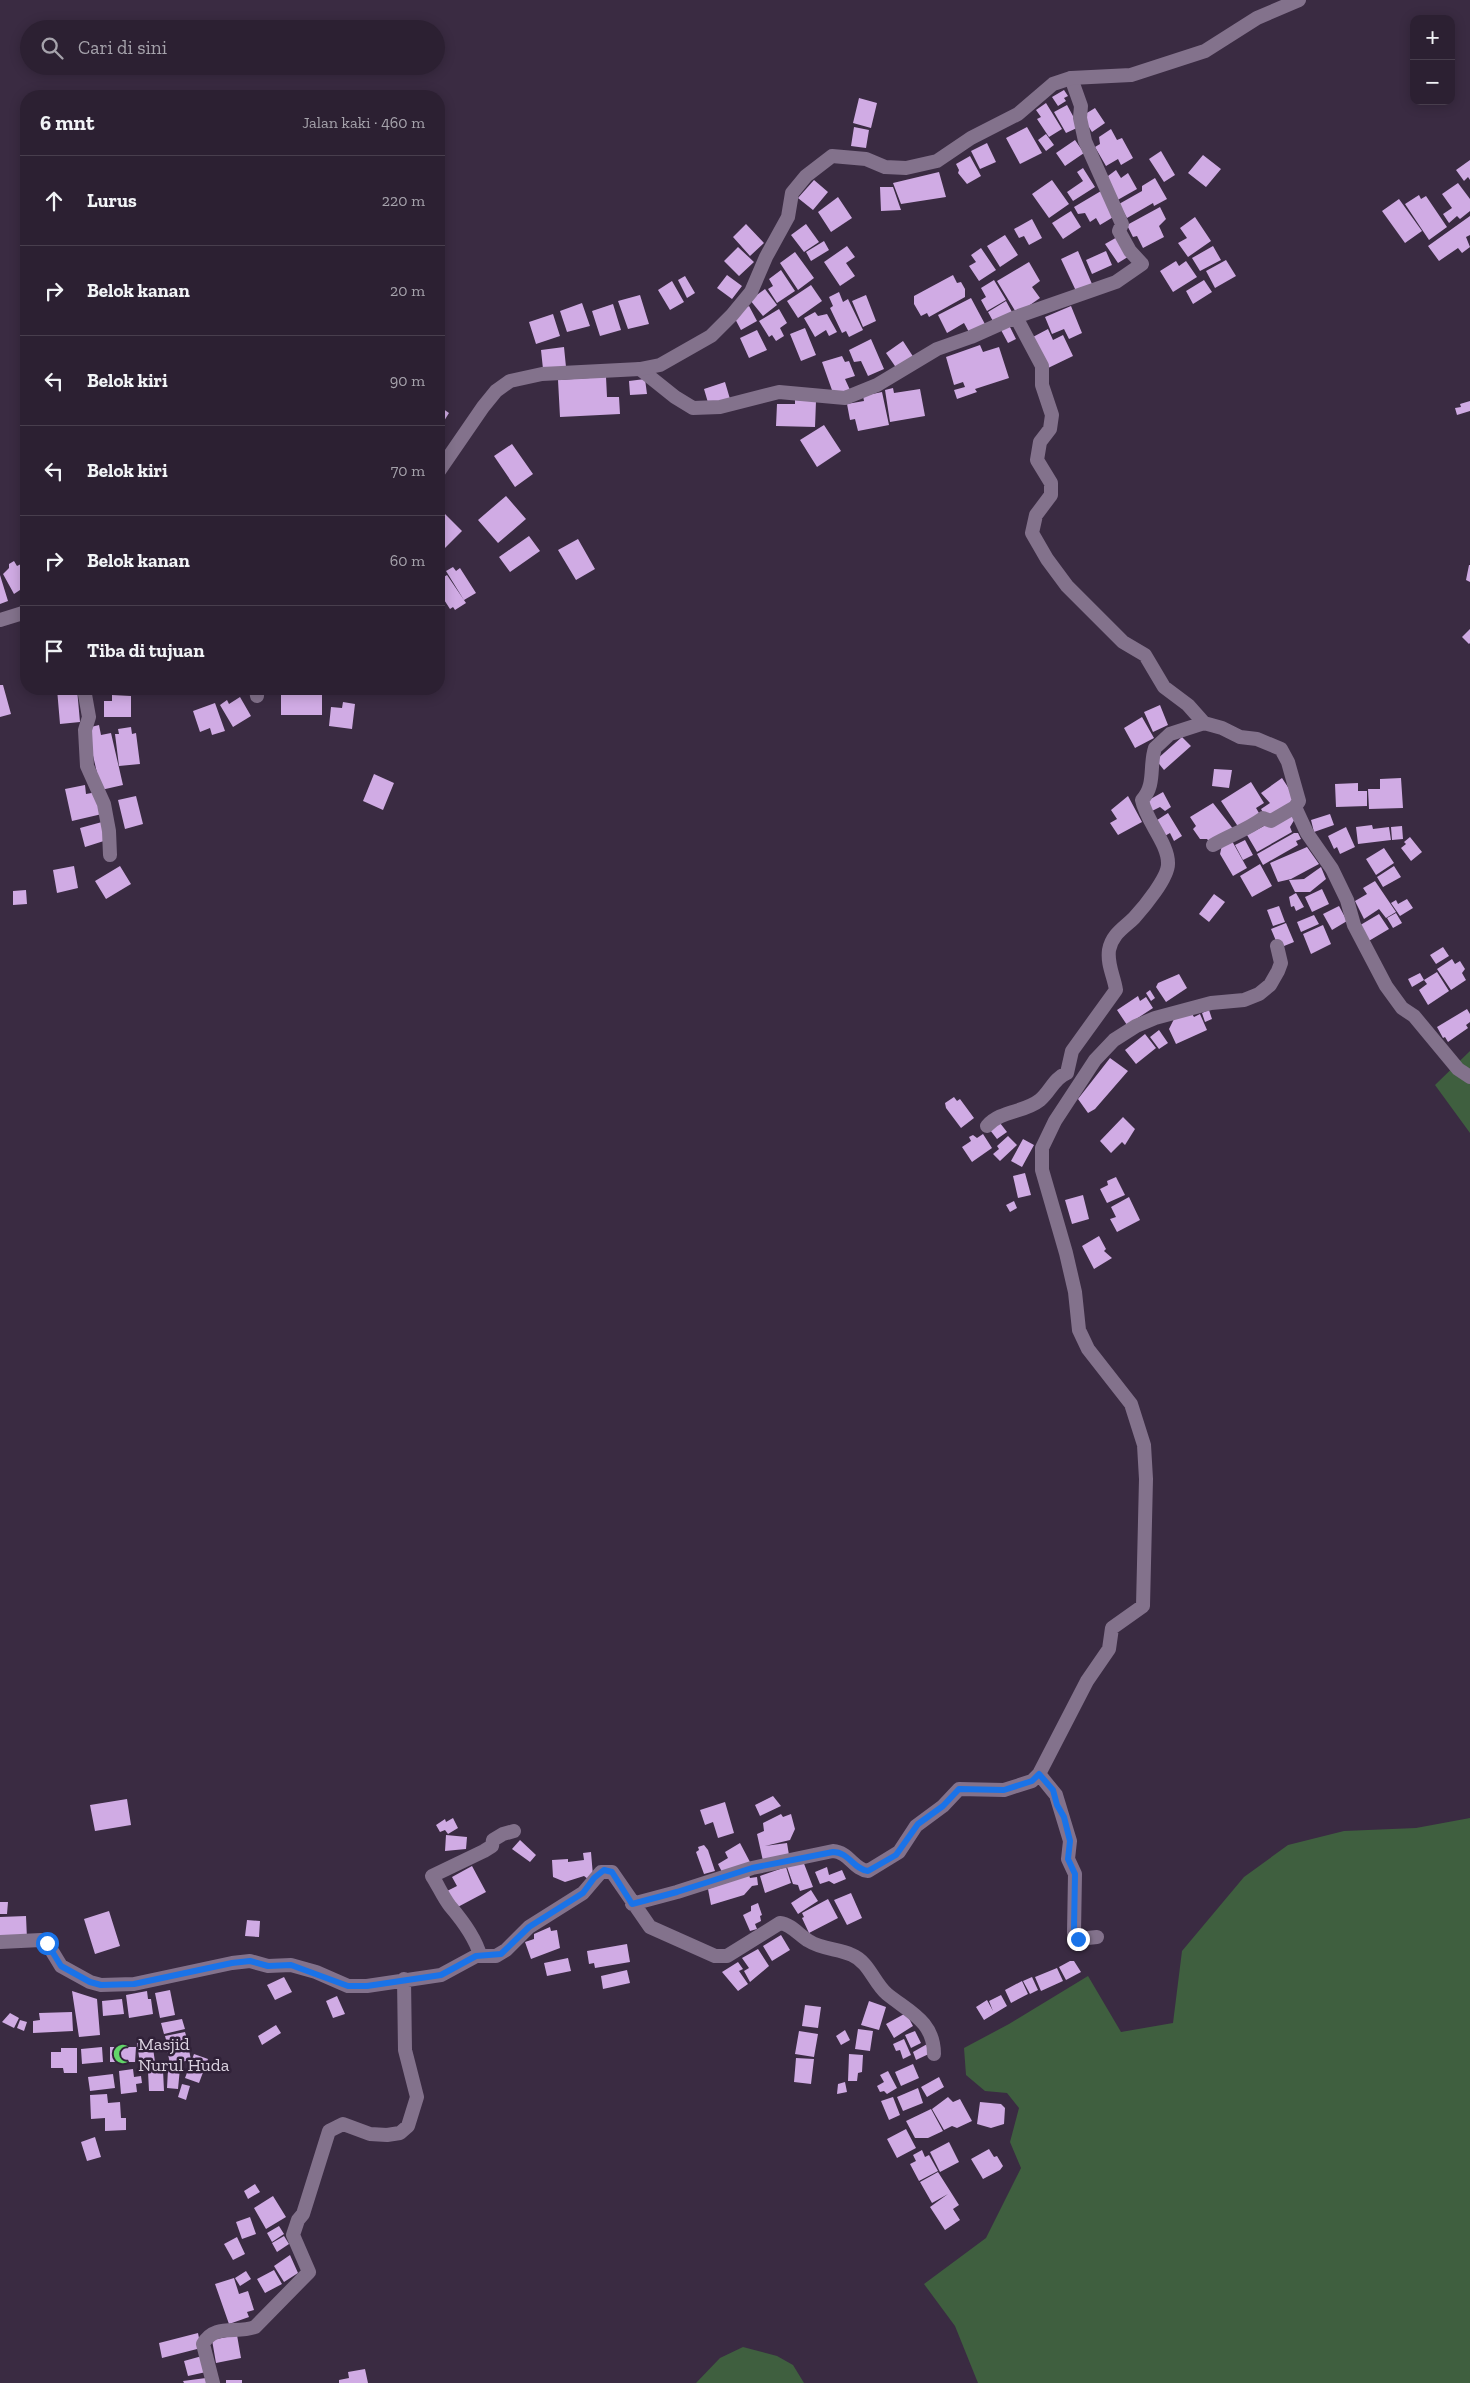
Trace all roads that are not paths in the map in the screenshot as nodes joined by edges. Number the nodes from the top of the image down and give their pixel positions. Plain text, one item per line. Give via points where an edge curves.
1 (1299, 0) edge
2 (1071, 78) junction
3 (1016, 317) junction
4 (640, 369) junction
5 (445, 462) edge
6 (20, 614) edge
7 (0, 620) edge
8 (85, 695) edge
9 (1204, 722) junction
10 (1295, 807) junction
11 (1212, 845) dead end
12 (110, 856) dead end
13 (1277, 946) dead end
14 (1470, 1077) edge
15 (987, 1126) dead end
16 (1039, 1774) junction
17 (514, 1831) dead end
18 (632, 1904) junction
19 (1097, 1937) dead end
20 (0, 1942) edge
21 (480, 1956) junction
22 (404, 1979) junction
23 (934, 2054) dead end
24 (213, 2383) edge

1 - 2 street via 1257,18 1205,51 1131,75
2 - 3 street via 1081,106 1085,142 1122,224 1119,231 1142,264 1116,282
2 - 4 street via 1053,84 1018,114 971,138 937,161 906,168 832,156 816,167 792,193 788,217 751,292 732,315 711,336 660,365
3 - 4 street via 937,349 877,385 844,398 779,392 720,407 693,408
3 - 9 street via 1042,366 1042,385 1052,415 1050,429 1037,452 1037,460 1050,483 1051,495 1036,515 1032,525 1033,537 1082,603 1123,642 1145,656 1164,687
4 - 5 street via 542,374 510,381 496,391 483,407
6 - 7 street
8 - 12 street via 89,717 85,730 87,766 104,804
9 - 10 street via 1281,749 1299,801
9 - 15 street via 1170,734 1155,748 1151,785 1142,800 1168,863 1166,873 1146,904 1111,943 1110,969 1116,990 1072,1051 1068,1073 1047,1089 1040,1100 994,1118
10 - 11 street via 1271,821 1263,818 1242,832
10 - 14 street via 1332,869 1347,900 1354,925 1386,986 1458,1069
13 - 16 street via 1281,963 1278,971 1270,985 1259,994 1155,1018 1114,1040 1095,1060 1055,1121 1042,1148 1042,1170 1066,1253 1079,1330 1088,1349 1131,1404 1144,1445 1146,1479 1143,1606 1112,1628 1109,1649 1087,1681
16 - 18 street via 1032,1781 1004,1790 959,1789 943,1806 918,1824 896,1855 868,1871 862,1870 844,1854 833,1852 752,1868
16 - 19 street via 1056,1795 1070,1841 1068,1859 1075,1874 1074,1933 1078,1939
17 - 21 street via 497,1836 492,1846 484,1851 432,1876 449,1905 458,1913
18 - 21 street via 612,1872 604,1870 583,1893 529,1927 501,1954
18 - 23 street via 650,1927 715,1956 727,1956 780,1923 810,1943 854,1955 887,1994 927,2028 934,2040
20 - 22 street via 41,1940 47,1943 56,1960 67,1970 90,1982 113,1986 250,1961 268,1966 291,1965 348,1986
21 - 22 street via 471,1957 447,1974
22 - 24 street via 405,2050 417,2097 408,2126 394,2135 370,2134 343,2124 329,2131 303,2214 293,2235 309,2272 255,2327 227,2329 206,2338 203,2344

